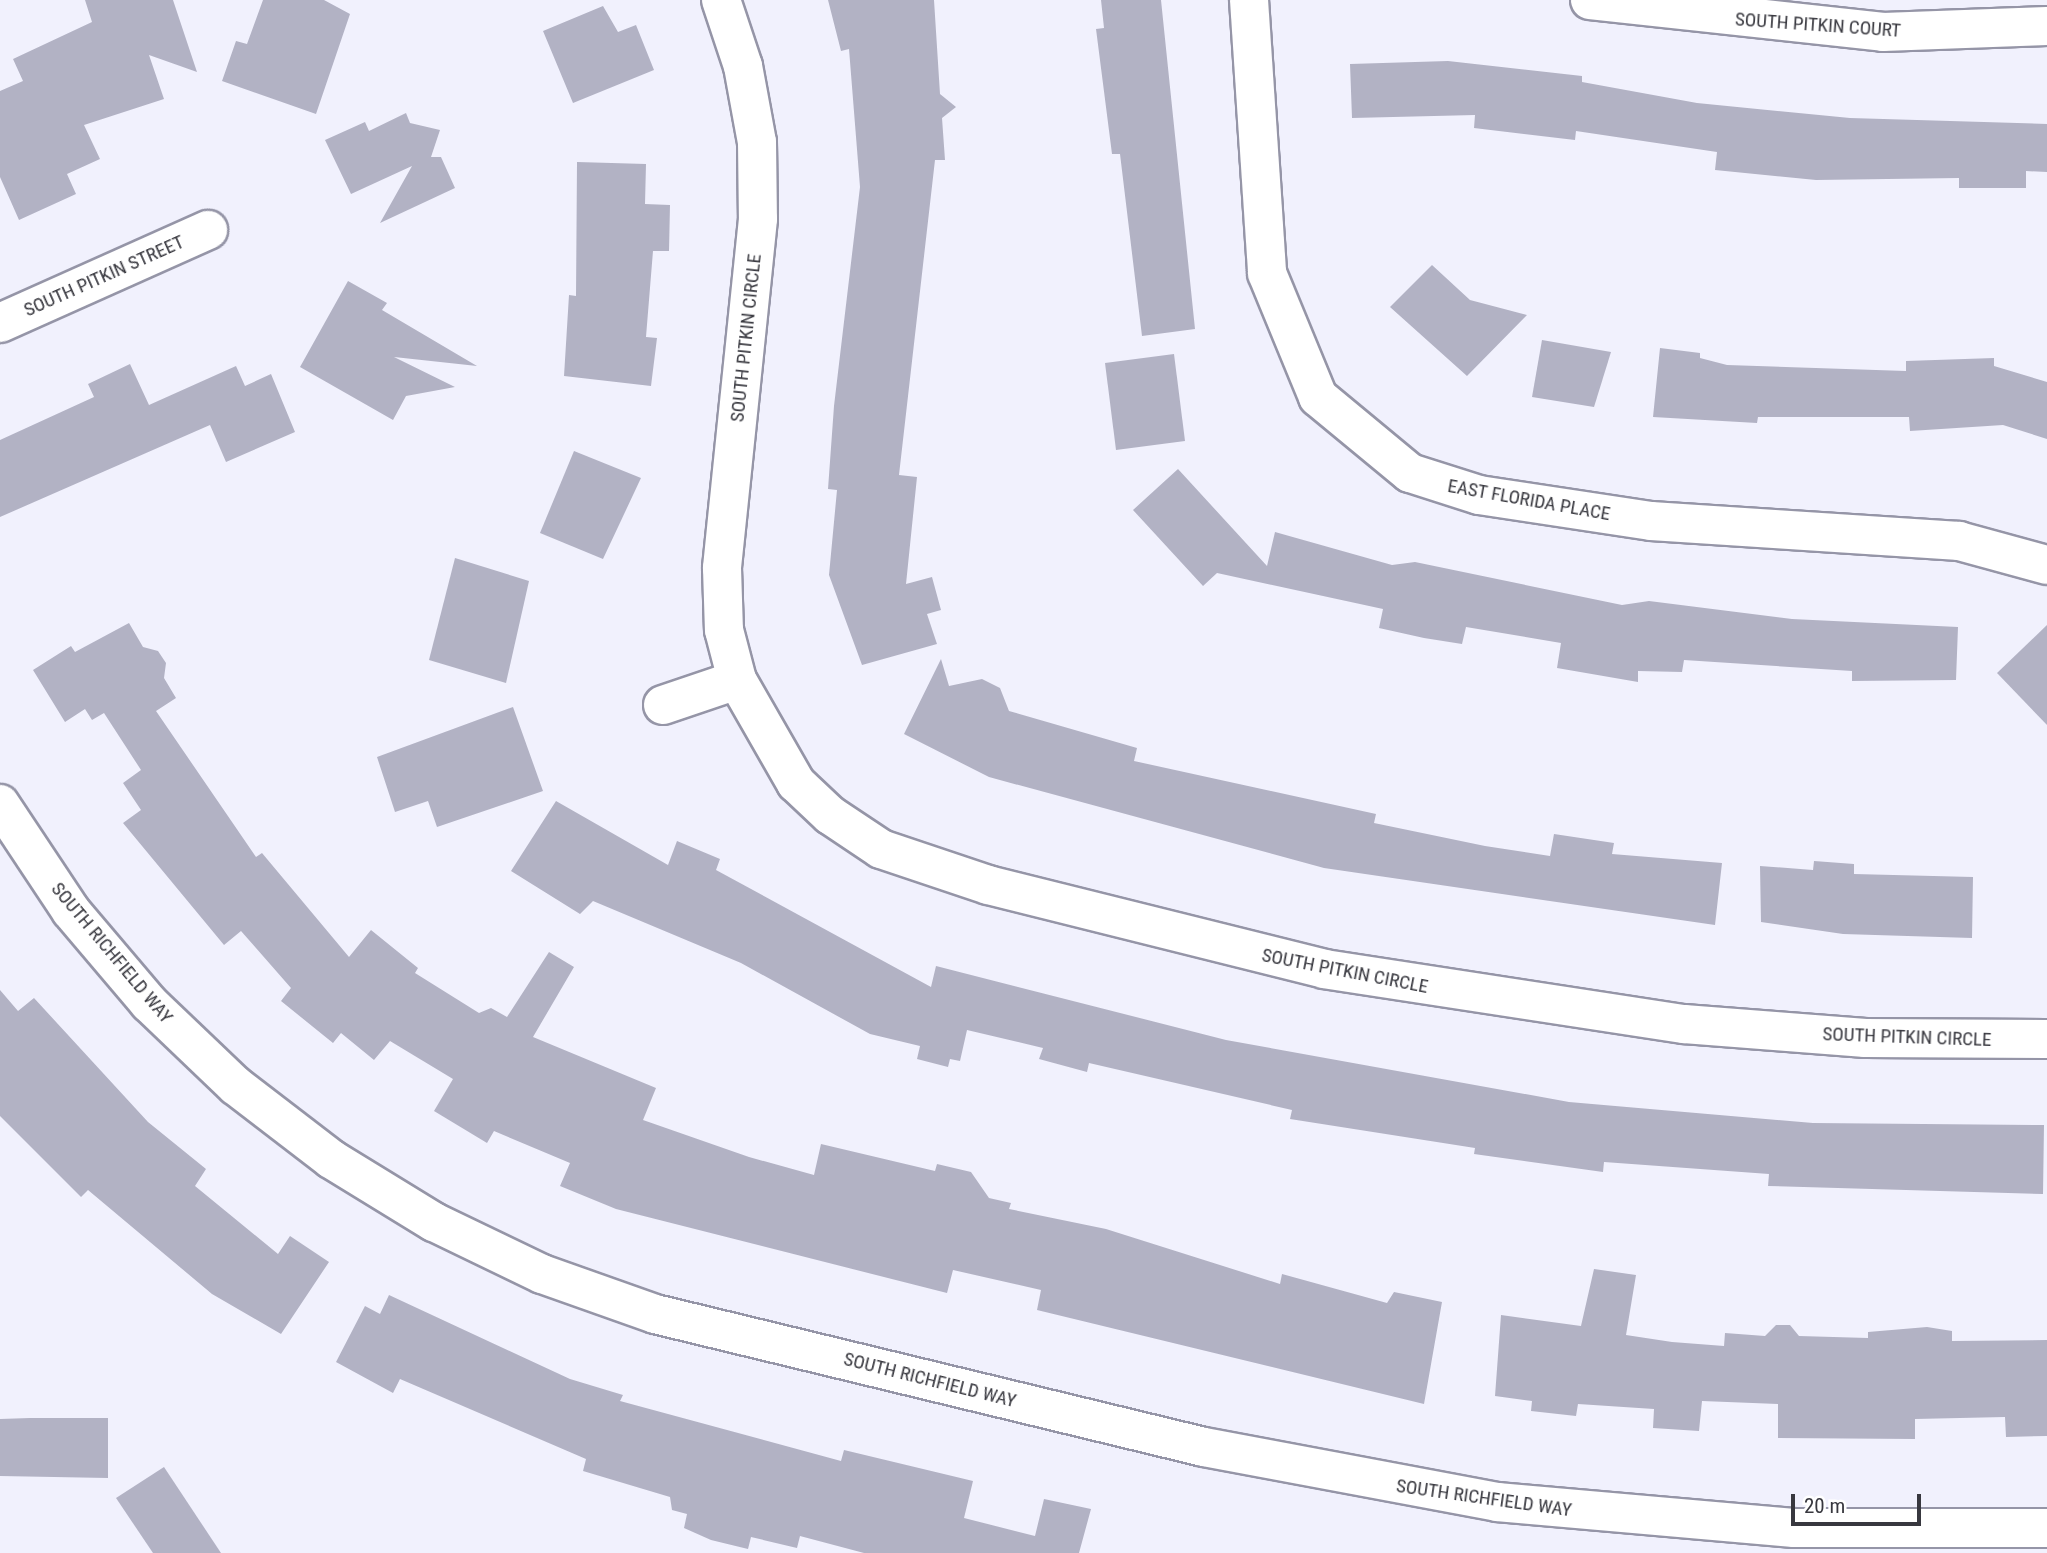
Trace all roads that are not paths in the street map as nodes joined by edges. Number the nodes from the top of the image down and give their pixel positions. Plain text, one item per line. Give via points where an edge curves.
1 (720, 0) edge
2 (1249, 0) edge
3 (1590, 0) edge
4 (1774, 12) edge
5 (2047, 26) edge
6 (208, 230) dead end
7 (0, 323) edge
8 (2047, 565) edge
9 (737, 680) junction
10 (663, 705) dead end
11 (0, 804) edge
12 (2047, 1039) edge
13 (2047, 1528) edge

1 - 9 street, SOUTH PITKIN CIRCLE via 743,66 757,155 758,219 722,568 724,630
2 - 8 street, EAST FLORIDA PLACE via 1267,273 1318,397 1410,473 1479,495 1651,521 1959,541
3 - 4 street, SOUTH PITKIN COURT
4 - 5 street, SOUTH PITKIN COURT via 1883,32
6 - 7 street, SOUTH PITKIN STREET
9 - 10 street
9 - 12 street, SOUTH PITKIN CIRCLE via 796,783 830,815 881,849 1041,899 1324,969 1503,1001 1865,1038
11 - 13 street, SOUTH RICHFIELD WAY via 71,911 149,1003 236,1086 331,1159 434,1222 542,1274 643,1309 1204,1447 1497,1502 1794,1528

